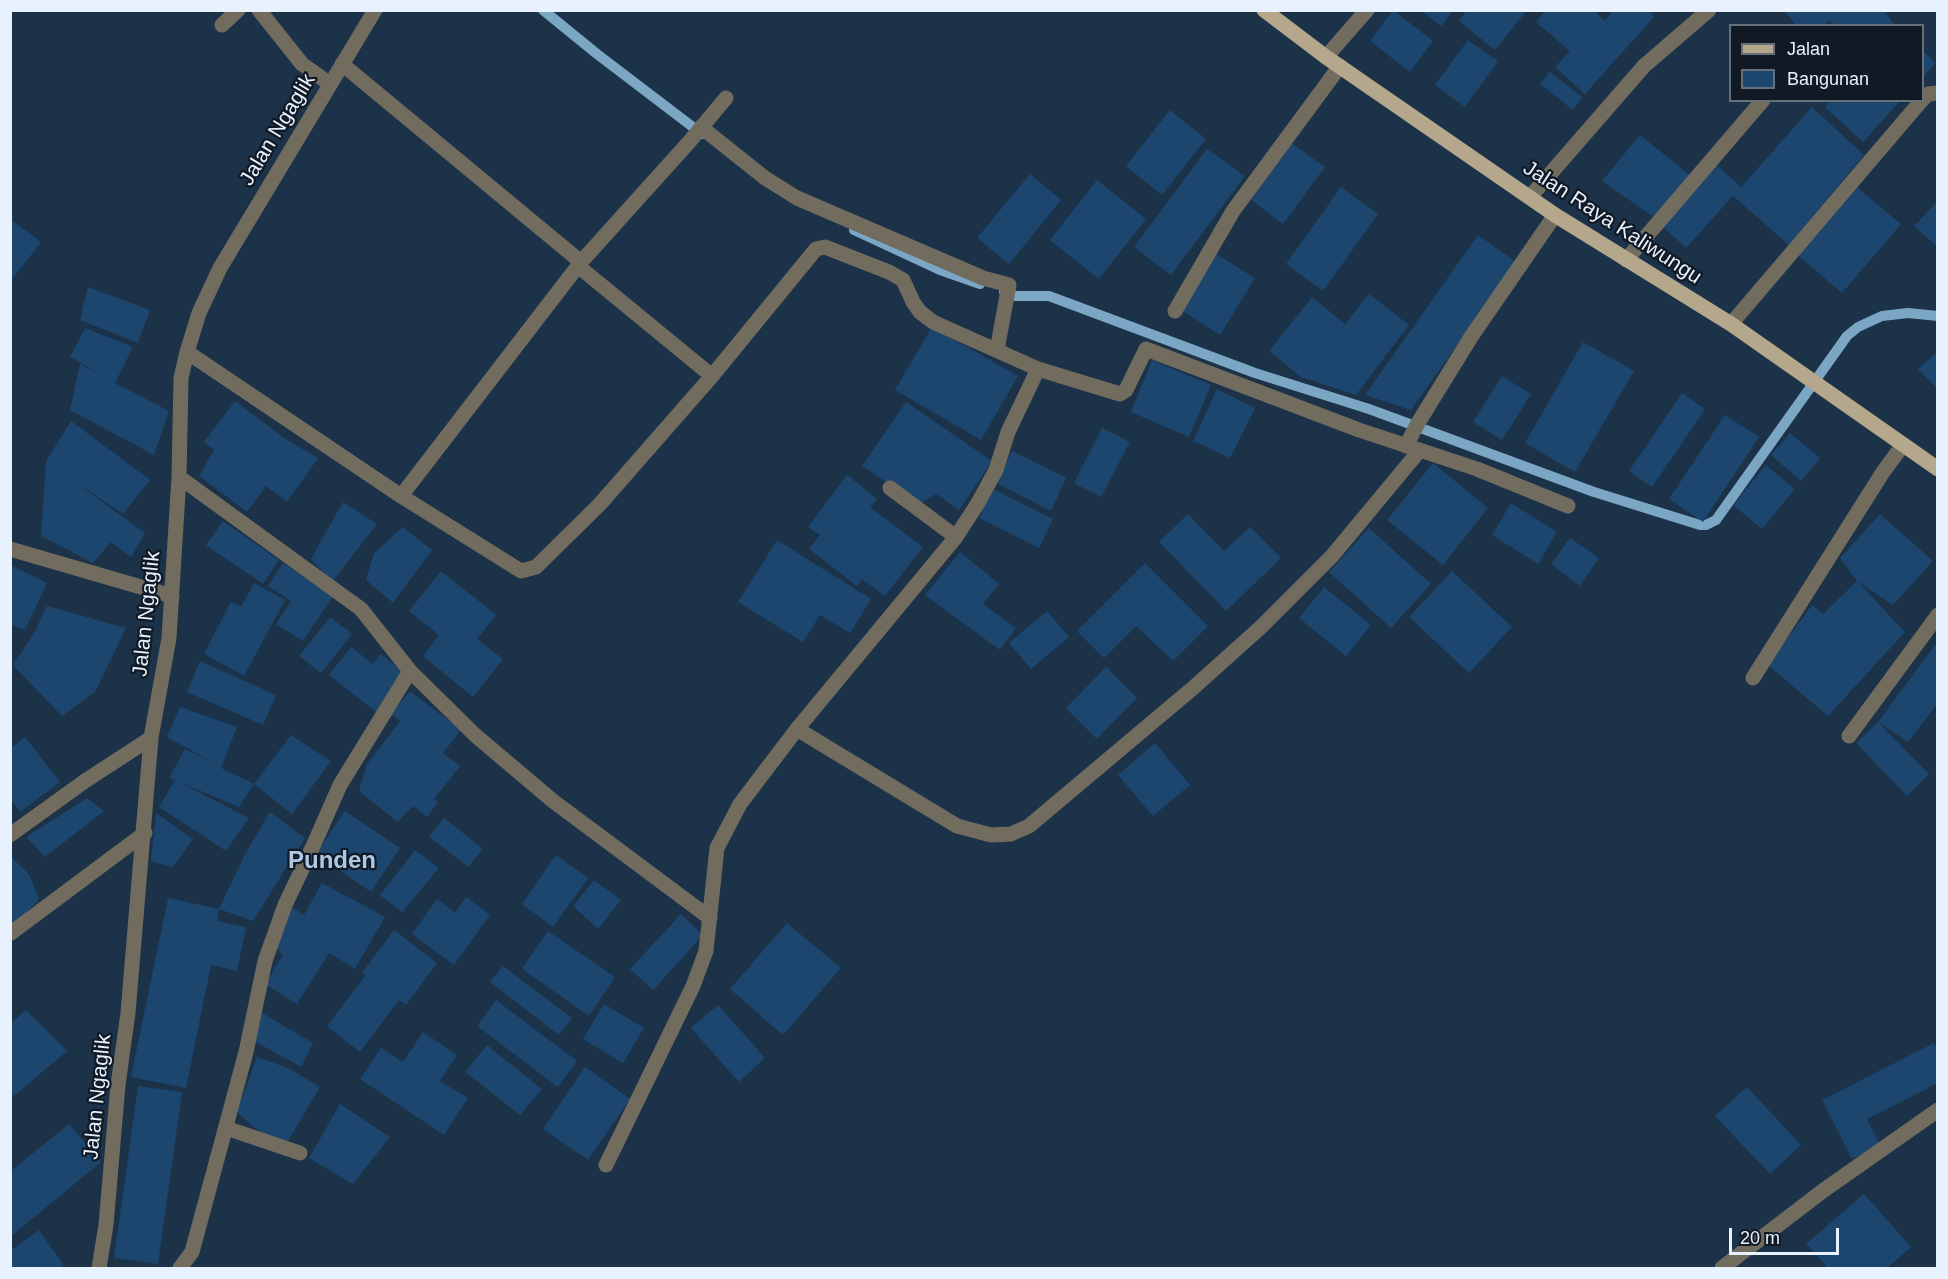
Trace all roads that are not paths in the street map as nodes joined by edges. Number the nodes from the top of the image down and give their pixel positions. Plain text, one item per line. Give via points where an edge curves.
1 (238, 10) edge
2 (259, 10) edge
3 (375, 10) edge
4 (1264, 10) edge
5 (1367, 10) edge
6 (1709, 10) edge
7 (222, 25) dead end
8 (1326, 57) junction
9 (342, 64) junction
10 (1340, 66) junction
11 (330, 84) junction
12 (1938, 93) edge
13 (726, 98) dead end
14 (1924, 98) edge
15 (1761, 102) edge
16 (1920, 102) edge
17 (697, 133) junction
18 (1530, 197) junction
19 (1555, 215) junction
20 (1626, 260) junction
21 (579, 264) junction
22 (1175, 311) dead end
23 (1731, 324) junction
24 (997, 350) junction
25 (187, 352) junction
26 (1038, 369) junction
27 (712, 376) junction
28 (1903, 445) junction
29 (1412, 446) junction
30 (1938, 469) edge
31 (179, 477) junction
32 (890, 488) dead end
33 (400, 496) junction
34 (1568, 506) dead end
35 (956, 537) junction
36 (10, 549) edge
37 (172, 596) junction
38 (1938, 615) edge
39 (410, 671) junction
40 (1753, 678) dead end
41 (797, 729) junction
42 (1849, 736) dead end
43 (151, 738) junction
44 (145, 833) junction
45 (10, 835) edge
46 (710, 918) junction
47 (11, 933) edge
48 (1938, 1110) edge
49 (226, 1128) junction
50 (300, 1153) dead end
51 (606, 1165) dead end
52 (99, 1269) edge
53 (180, 1269) edge
54 (1722, 1269) edge

1 - 7 street
2 - 11 street via 302,64
3 - 9 street, Jalan Ngaglik
4 - 8 main road, Jalan Raya Kaliwungu
5 - 8 street
6 - 18 street via 1644,66
8 - 10 main road, Jalan Raya Kaliwungu
9 - 11 street, Jalan Ngaglik
9 - 21 street
10 - 18 main road, Jalan Raya Kaliwungu
10 - 22 street via 1233,212
11 - 25 street, Jalan Ngaglik via 220,268 199,313
12 - 14 street
13 - 17 street
15 - 20 street
16 - 23 street
17 - 21 street
17 - 24 street via 797,198 1009,285
18 - 19 main road, Jalan Raya Kaliwungu
19 - 20 main road, Jalan Raya Kaliwungu
19 - 29 street via 1471,337 1418,423
20 - 23 main road, Jalan Raya Kaliwungu
21 - 27 street
21 - 33 street
23 - 28 main road, Jalan Raya Kaliwungu
24 - 26 street
24 - 27 street via 933,322 920,312 903,280 825,247 816,249
25 - 31 street, Jalan Ngaglik via 181,378
25 - 33 street
26 - 29 street via 1120,394 1126,390 1146,349 1359,430
26 - 35 street via 1008,432 996,470
27 - 33 street via 600,504 531,570 515,568
28 - 30 main road, Jalan Raya Kaliwungu
28 - 40 street
29 - 34 street
29 - 41 street via 1332,556 1261,627 1029,826 1011,834 991,835 957,826
31 - 37 street, Jalan Ngaglik
31 - 39 street via 361,609
32 - 35 street
35 - 41 street
36 - 37 street
37 - 43 street, Jalan Ngaglik via 169,638
38 - 42 street
39 - 46 street via 475,735 553,801
39 - 49 street via 340,785 285,905 265,961
41 - 46 street via 740,804 717,848
43 - 44 street, Jalan Ngaglik
43 - 45 street
44 - 47 street
44 - 52 street, Jalan Ngaglik
46 - 51 street via 706,951 693,986
48 - 54 street via 1824,1190
49 - 50 street
49 - 53 street via 192,1252

